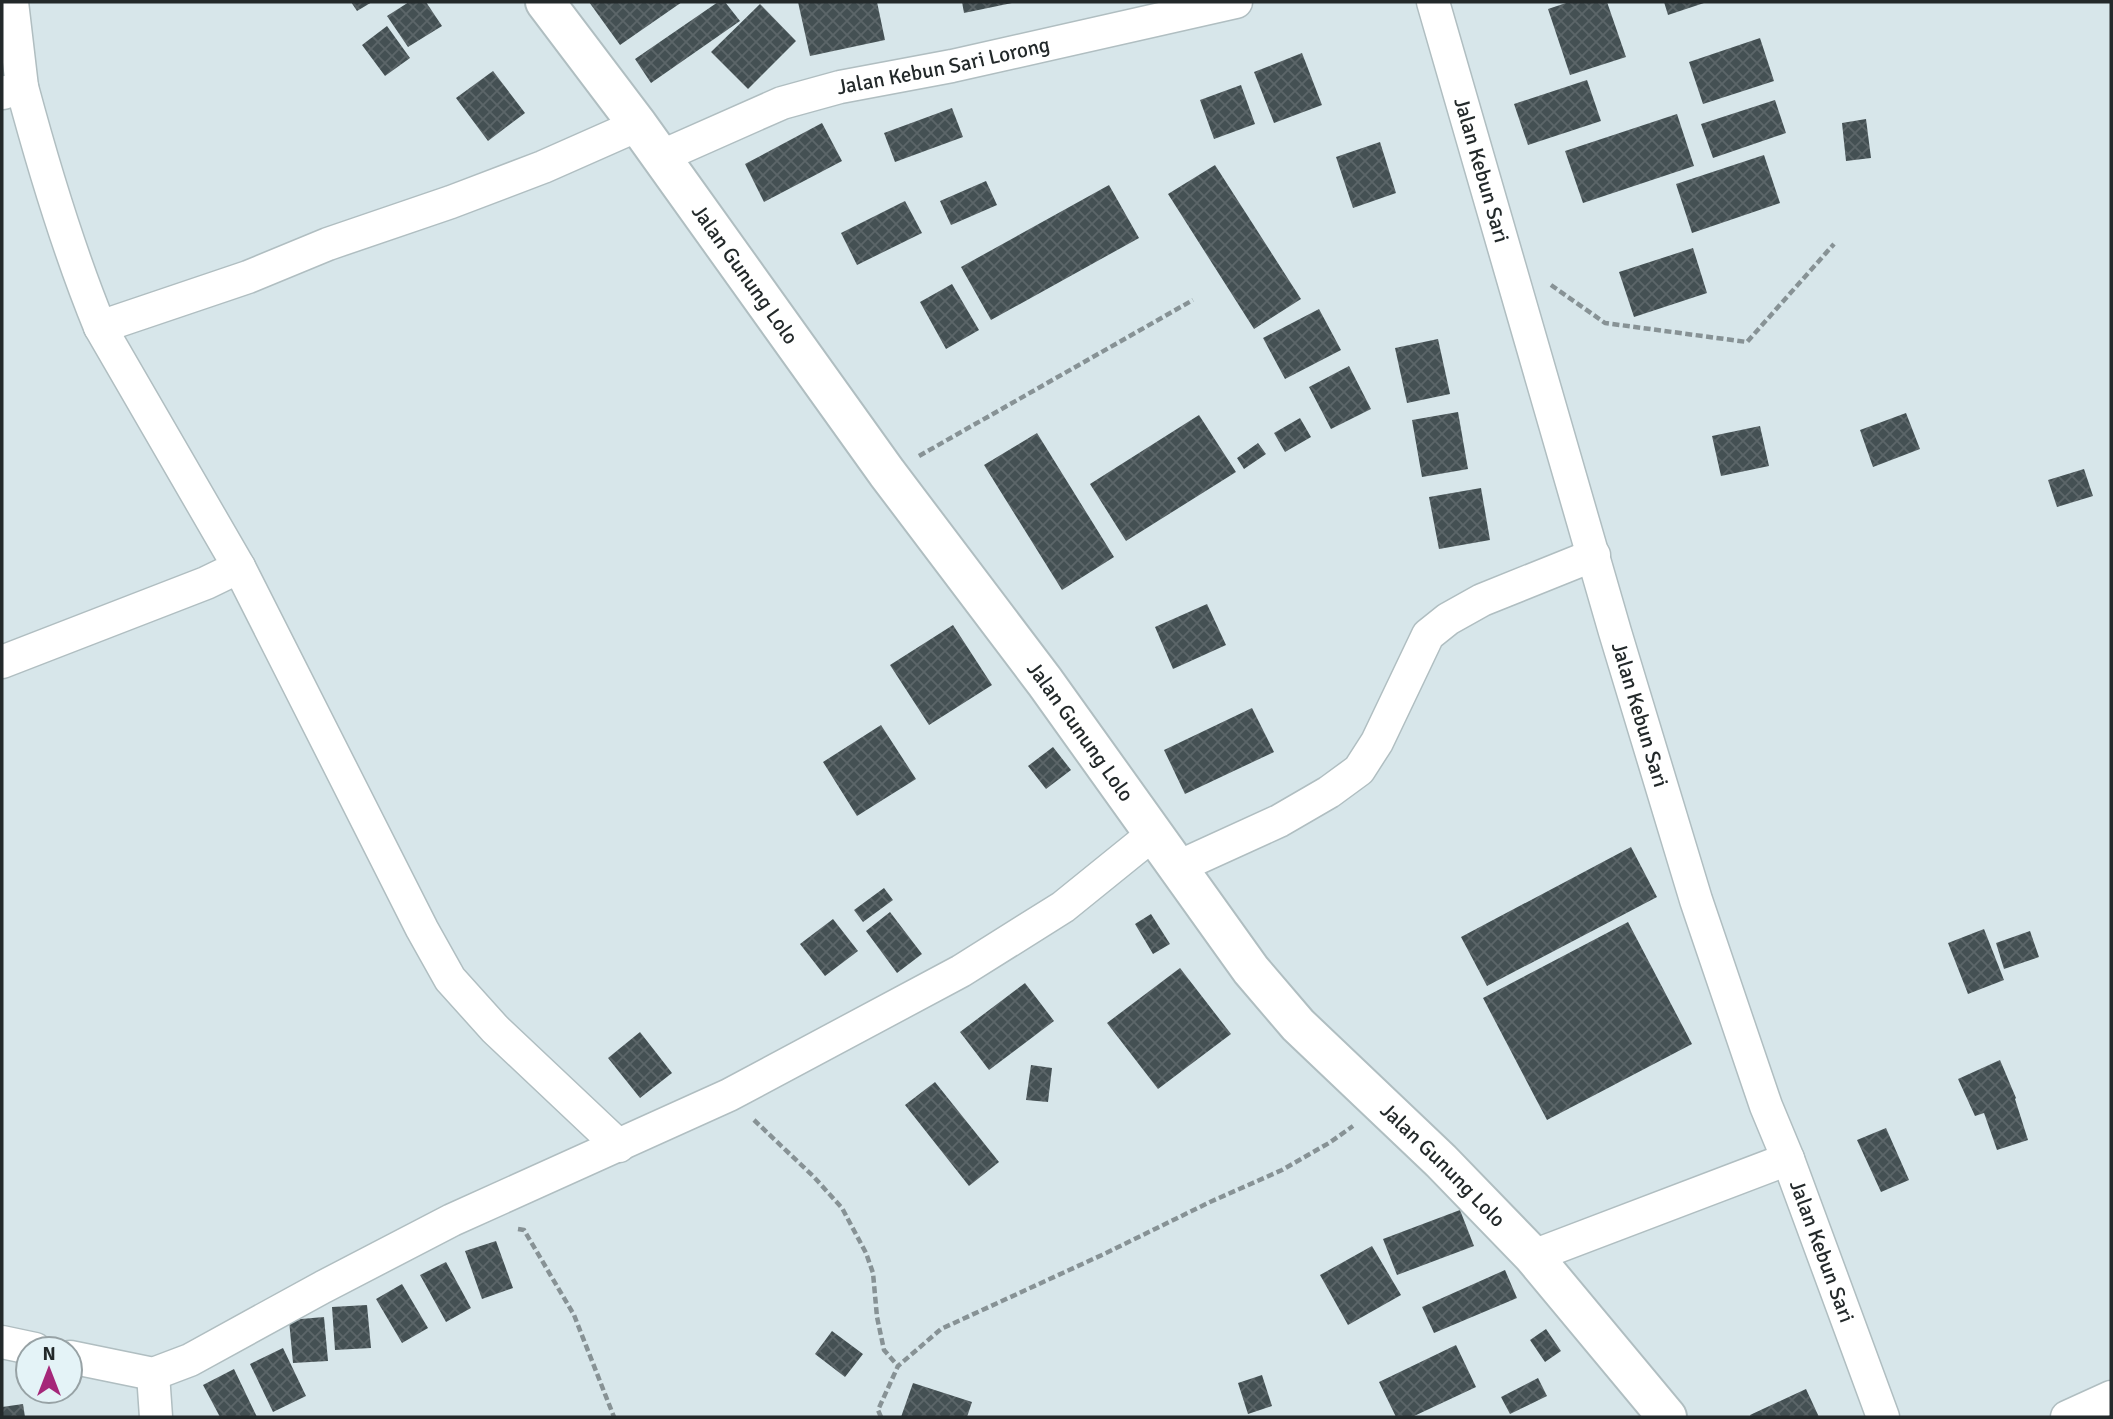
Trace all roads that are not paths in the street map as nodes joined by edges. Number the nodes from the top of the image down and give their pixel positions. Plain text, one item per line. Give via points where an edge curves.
1 (12, 2) edge
2 (545, 2) edge
3 (1236, 2) edge
4 (1433, 2) edge
5 (12, 90) edge
6 (638, 125) junction
7 (660, 157) junction
8 (100, 327) junction
9 (1594, 555) junction
10 (239, 567) junction
11 (2, 662) edge
12 (1152, 835) junction
13 (1178, 867) junction
14 (619, 1146) junction
15 (1788, 1159) junction
16 (1533, 1256) junction
17 (84, 1360) edge
18 (153, 1374) junction
19 (2111, 1397) edge
20 (156, 1417) edge
21 (1667, 1417) edge
22 (1883, 1417) edge
23 (2067, 1417) edge

1 - 5 street
2 - 6 street, Jalan Gunung Lolo
3 - 7 street, Jalan Kebun Sari Lorong via 840,87 782,103
4 - 9 street, Jalan Kebun Sari
5 - 8 street
6 - 7 street, Jalan Gunung Lolo
6 - 8 street via 477,192
7 - 12 street, Jalan Gunung Lolo
8 - 10 street
9 - 13 street via 1482,600 1448,619 1428,635 1359,770 1279,821
9 - 15 street, Jalan Kebun Sari via 1696,900
10 - 11 street
10 - 14 street via 450,979 495,1029
12 - 13 street, Jalan Gunung Lolo
12 - 14 street via 1063,907 999,949 804,1057
13 - 16 street, Jalan Gunung Lolo via 1251,970 1298,1025
14 - 18 street via 452,1220 190,1360
15 - 16 street
15 - 22 street, Jalan Kebun Sari
16 - 21 street, Jalan Gunung Lolo
17 - 18 street
18 - 20 street
19 - 23 street

